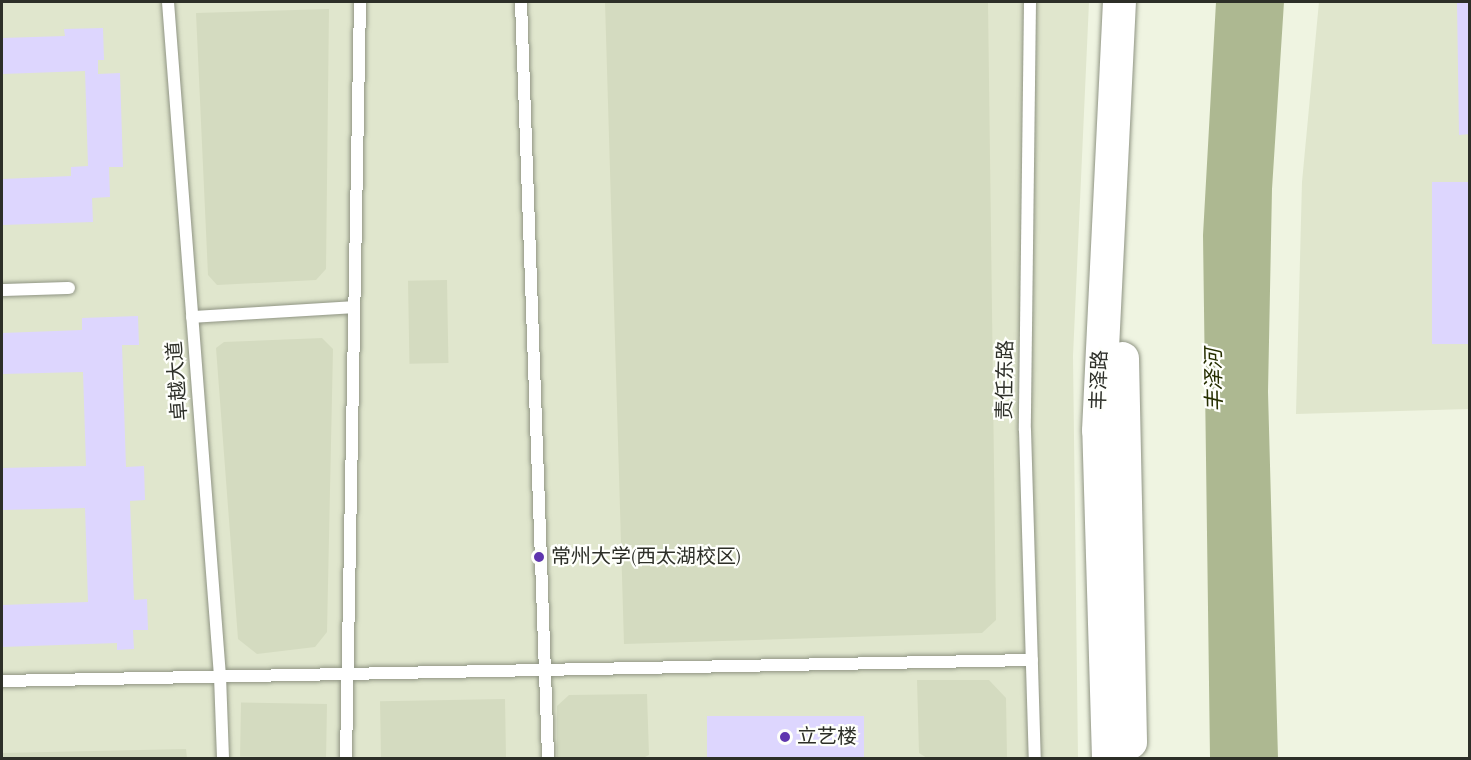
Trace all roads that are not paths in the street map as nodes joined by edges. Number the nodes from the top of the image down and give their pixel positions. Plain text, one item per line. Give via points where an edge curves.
1 (168, 2) edge
2 (360, 2) edge
3 (521, 2) edge
4 (1030, 2) edge
5 (1119, 2) edge
6 (1136, 2) edge
7 (69, 288) dead end
8 (2, 290) edge
9 (354, 308) junction
10 (192, 317) junction
11 (1032, 660) junction
12 (546, 670) junction
13 (345, 674) junction
14 (220, 676) junction
15 (2, 681) edge
16 (223, 759) edge
17 (346, 759) edge
18 (548, 759) edge
19 (1035, 759) edge
20 (1108, 759) edge
21 (1131, 759) edge

1 - 10 lane, 卓越大道
2 - 9 lane
3 - 12 lane
4 - 11 lane, 责任东路 via 1025,430
5 - 20 street, 丰泽路 via 1098,430
6 - 21 street, 丰泽路 via 1122,235
7 - 8 lane
9 - 10 lane
9 - 13 lane
10 - 14 lane, 卓越大道
11 - 12 lane
11 - 19 lane, 责任东路
12 - 13 lane
12 - 18 lane
13 - 14 lane
13 - 17 lane
14 - 15 lane
14 - 16 lane, 卓越大道

